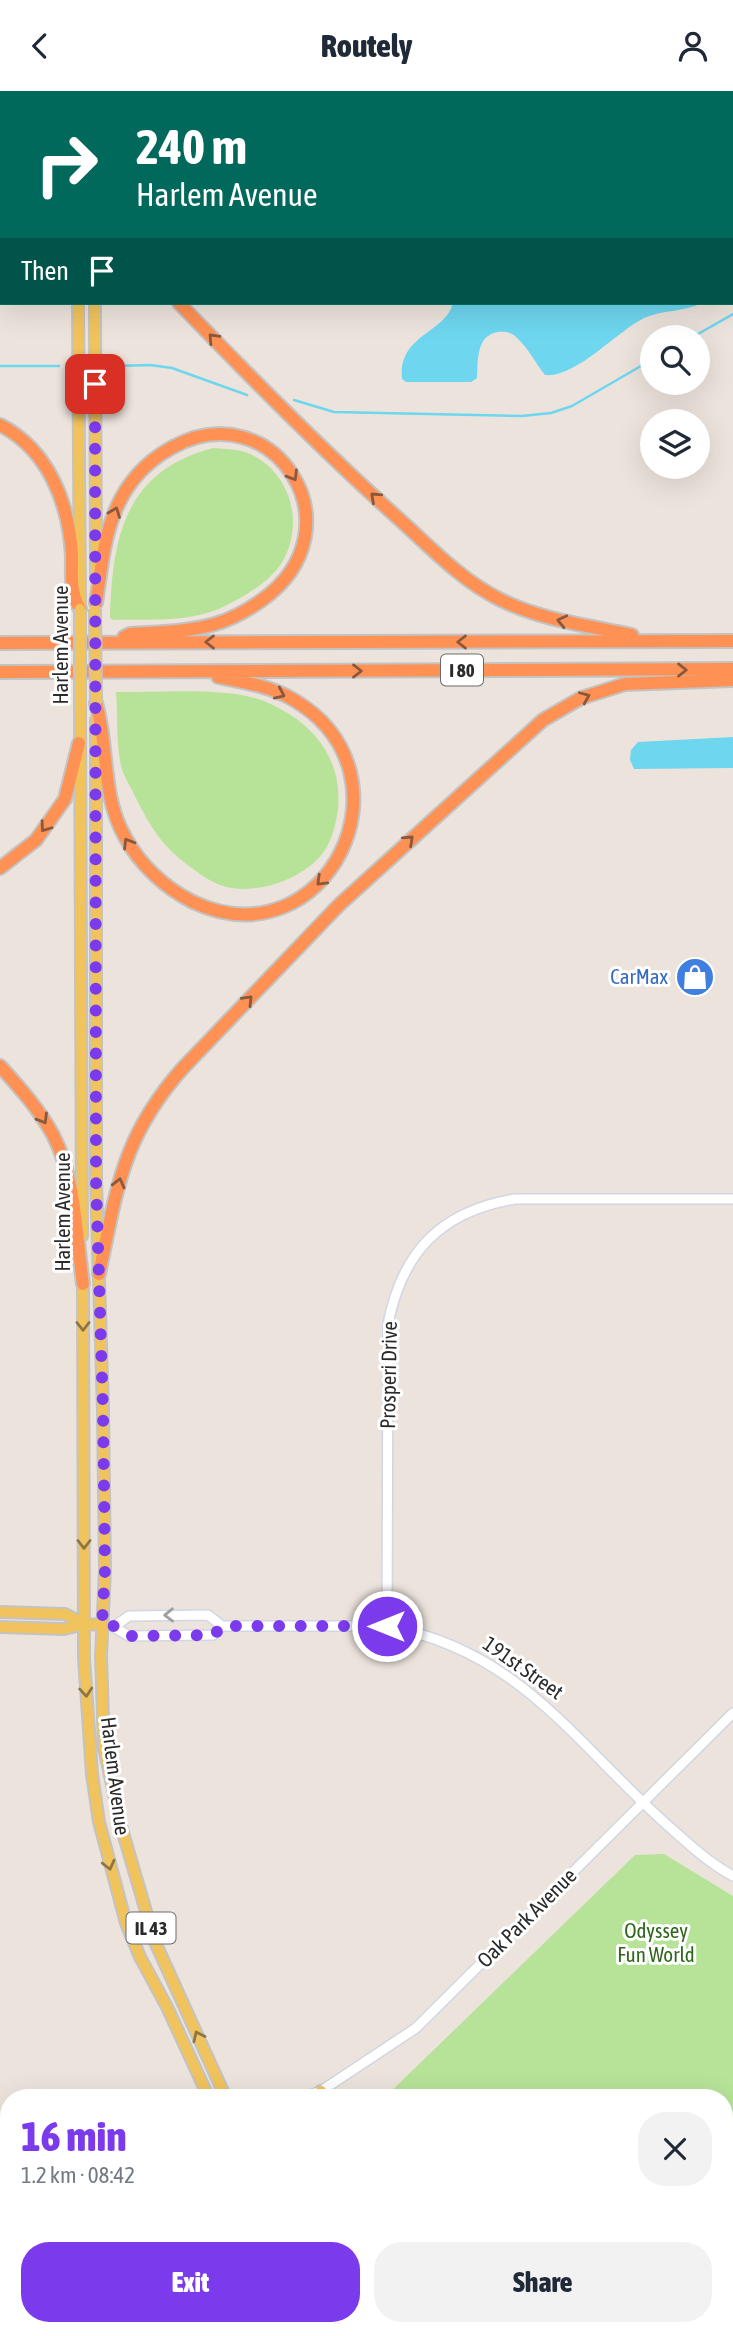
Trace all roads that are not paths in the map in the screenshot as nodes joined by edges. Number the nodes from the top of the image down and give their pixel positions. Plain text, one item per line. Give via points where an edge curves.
1 (78, 305) edge
2 (95, 305) edge
3 (181, 305) edge
4 (0, 425) edge
5 (96, 606) junction
6 (80, 609) junction
7 (653, 640) junction
8 (0, 641) edge
9 (733, 641) edge
10 (115, 642) junction
11 (733, 669) edge
12 (190, 671) junction
13 (0, 674) edge
14 (733, 680) edge
15 (96, 703) junction
16 (79, 743) junction
17 (0, 868) edge
18 (0, 1066) edge
19 (733, 1199) edge
20 (99, 1274) junction
21 (83, 1284) junction
22 (0, 1612) edge
23 (84, 1624) junction
24 (102, 1625) junction
25 (115, 1626) junction
26 (222, 1626) junction
27 (387, 1626) junction
28 (0, 1627) edge
29 (733, 1713) edge
30 (642, 1804) junction
31 (733, 1876) edge
32 (205, 2089) edge
33 (222, 2089) edge
34 (324, 2089) edge

1 - 6 main road, Harlem Avenue / IL 43
2 - 5 main road, Harlem Avenue / IL 43
7 -> 3 highway via 534,614 467,578 381,503
4 - 6 highway via 37,454 59,491 69,527 73,597
5 -> 10 highway via 106,539 116,508 133,479 162,453 203,436 242,437 266,448 292,473 304,497 306,534 296,564 279,586 216,624 131,634
5 - 15 main road, Harlem Avenue / IL 43, bridge
6 - 16 main road, Harlem Avenue / IL 43, bridge
7 - 9 highway, I 80
7 -> 10 highway, I 80
8 - 10 highway, I 80
12 -> 11 highway, I 80
12 - 13 highway, I 80
12 -> 15 highway via 254,684 285,696 324,725 344,755 354,794 348,839 329,873 292,903 250,913 214,910 177,893 148,868 124,836 111,803
20 -> 14 highway via 119,1178 146,1115 182,1069 339,905 514,745 563,707 625,684
15 - 20 main road, Harlem Avenue / IL 43
16 -> 17 highway via 65,799 36,840
16 - 21 main road, Harlem Avenue / IL 43
18 -> 21 highway via 33,1103 60,1152
19 - 27 street, Prosperi Drive via 515,1199 491,1203 448,1223 413,1257 400,1279 388,1324
20 - 24 main road, Harlem Avenue / IL 43
21 -> 23 main road, Harlem Avenue / IL 43
22 - 23 main road, 191st Street via 65,1614
23 - 24 main road, 191st Street
23 - 28 main road, 191st Street via 64,1629
23 -> 32 main road, Harlem Avenue / IL 43 via 92,1774 112,1876 140,1957
24 - 25 street, 191st Street
33 -> 24 main road, Harlem Avenue / IL 43 via 155,1942 121,1826 104,1748
26 -> 25 street, 191st Street via 208,1615 129,1616
25 - 26 street, 191st Street via 129,1636 214,1635
26 - 27 street, 191st Street
27 - 30 street, 191st Street via 456,1647 509,1676 558,1716
29 - 30 street, Oak Park Avenue
30 - 31 street, 191st Street via 712,1864
30 - 34 street, Oak Park Avenue via 416,2028

